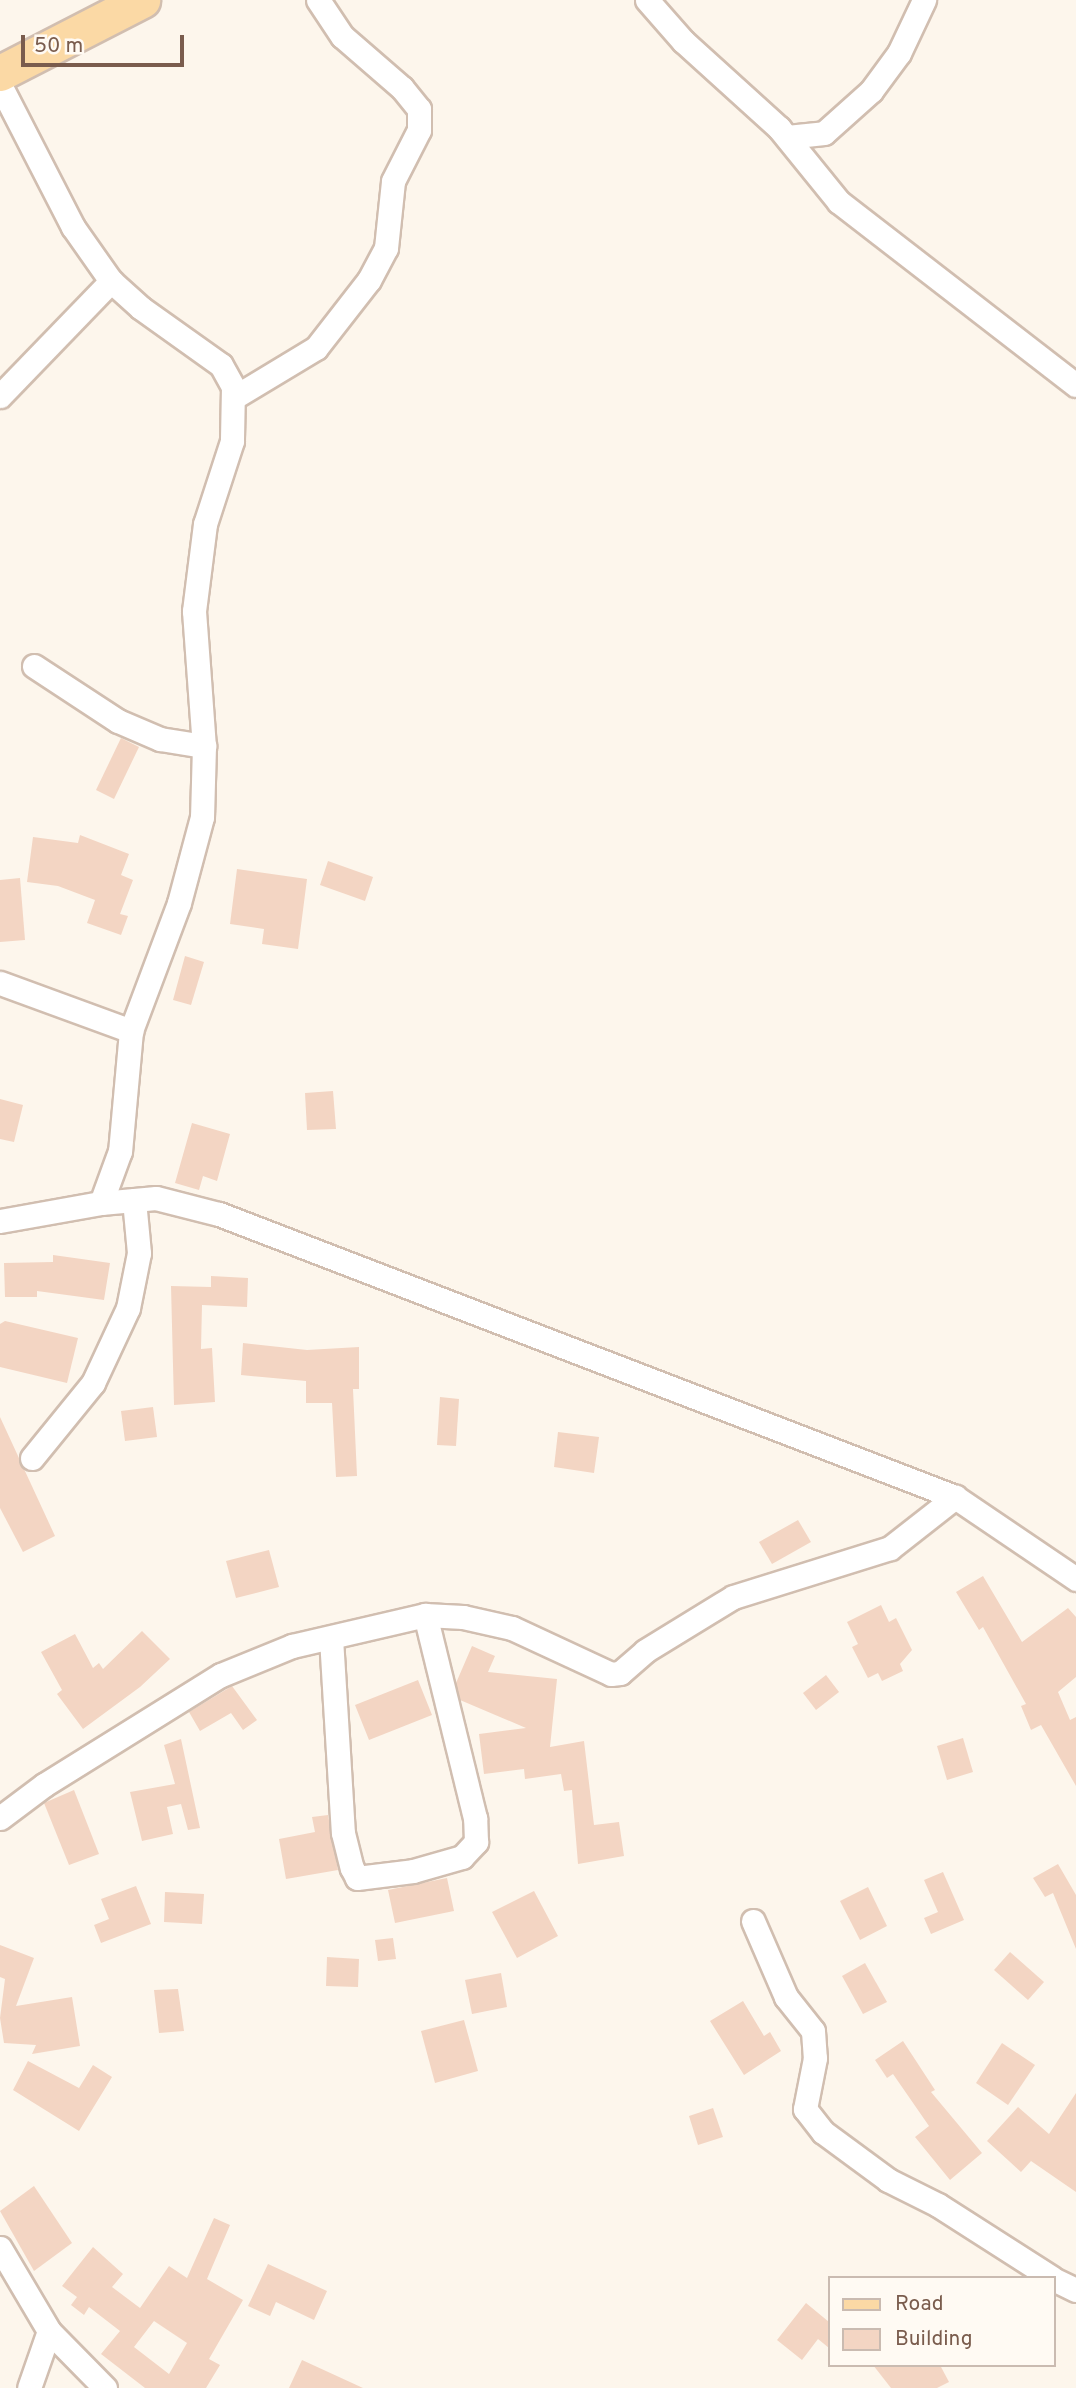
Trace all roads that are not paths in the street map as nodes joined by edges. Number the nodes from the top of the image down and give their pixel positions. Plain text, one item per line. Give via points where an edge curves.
1 (142, 0) edge
2 (318, 0) edge
3 (647, 0) edge
4 (924, 0) edge
5 (0, 73) edge
6 (0, 85) edge
7 (787, 137) junction
8 (111, 281) junction
9 (1076, 385) edge
10 (0, 396) edge
11 (233, 398) junction
12 (34, 666) dead end
13 (204, 746) junction
14 (0, 983) edge
15 (131, 1031) junction
16 (134, 1200) junction
17 (101, 1203) junction
18 (0, 1221) edge
19 (32, 1458) dead end
20 (955, 1497) junction
21 (1076, 1579) edge
22 (425, 1615) junction
23 (331, 1638) junction
24 (0, 1818) edge
25 (753, 1921) dead end
26 (0, 2248) edge
27 (1050, 2276) edge
28 (1055, 2279) edge
29 (1076, 2290) edge
30 (49, 2331) junction
31 (29, 2388) edge
32 (106, 2388) edge

1 - 5 main road
2 - 11 street via 342,36 402,88 419,109 419,130 393,181 386,248 369,280 316,348
3 - 7 street via 683,41
4 - 7 street via 899,53 871,91 824,133
6 - 8 street via 73,227
7 - 9 street via 839,202
8 - 10 street
8 - 11 street via 221,365 233,387
11 - 13 street via 232,442 197,563 194,611
12 - 13 street via 118,721 160,739
13 - 15 street via 202,817 195,851
14 - 15 street
15 - 17 street via 120,1151
16 - 17 street
16 - 19 street via 139,1252 128,1308 93,1383
16 - 20 street via 156,1198 219,1214
17 - 18 street
20 - 21 street
20 - 22 street via 890,1548 733,1597 645,1651 620,1674 611,1674 512,1628 463,1617
22 - 23 street
22 - 23 street via 475,1818 476,1842 462,1857 413,1871 357,1878 352,1868 343,1833
23 - 24 street via 292,1646 221,1675
25 - 27 street via 786,1997 813,2031 813,2071 805,2109 823,2132 888,2180 938,2204
26 - 30 street
28 - 29 street
30 - 31 street
30 - 32 street

